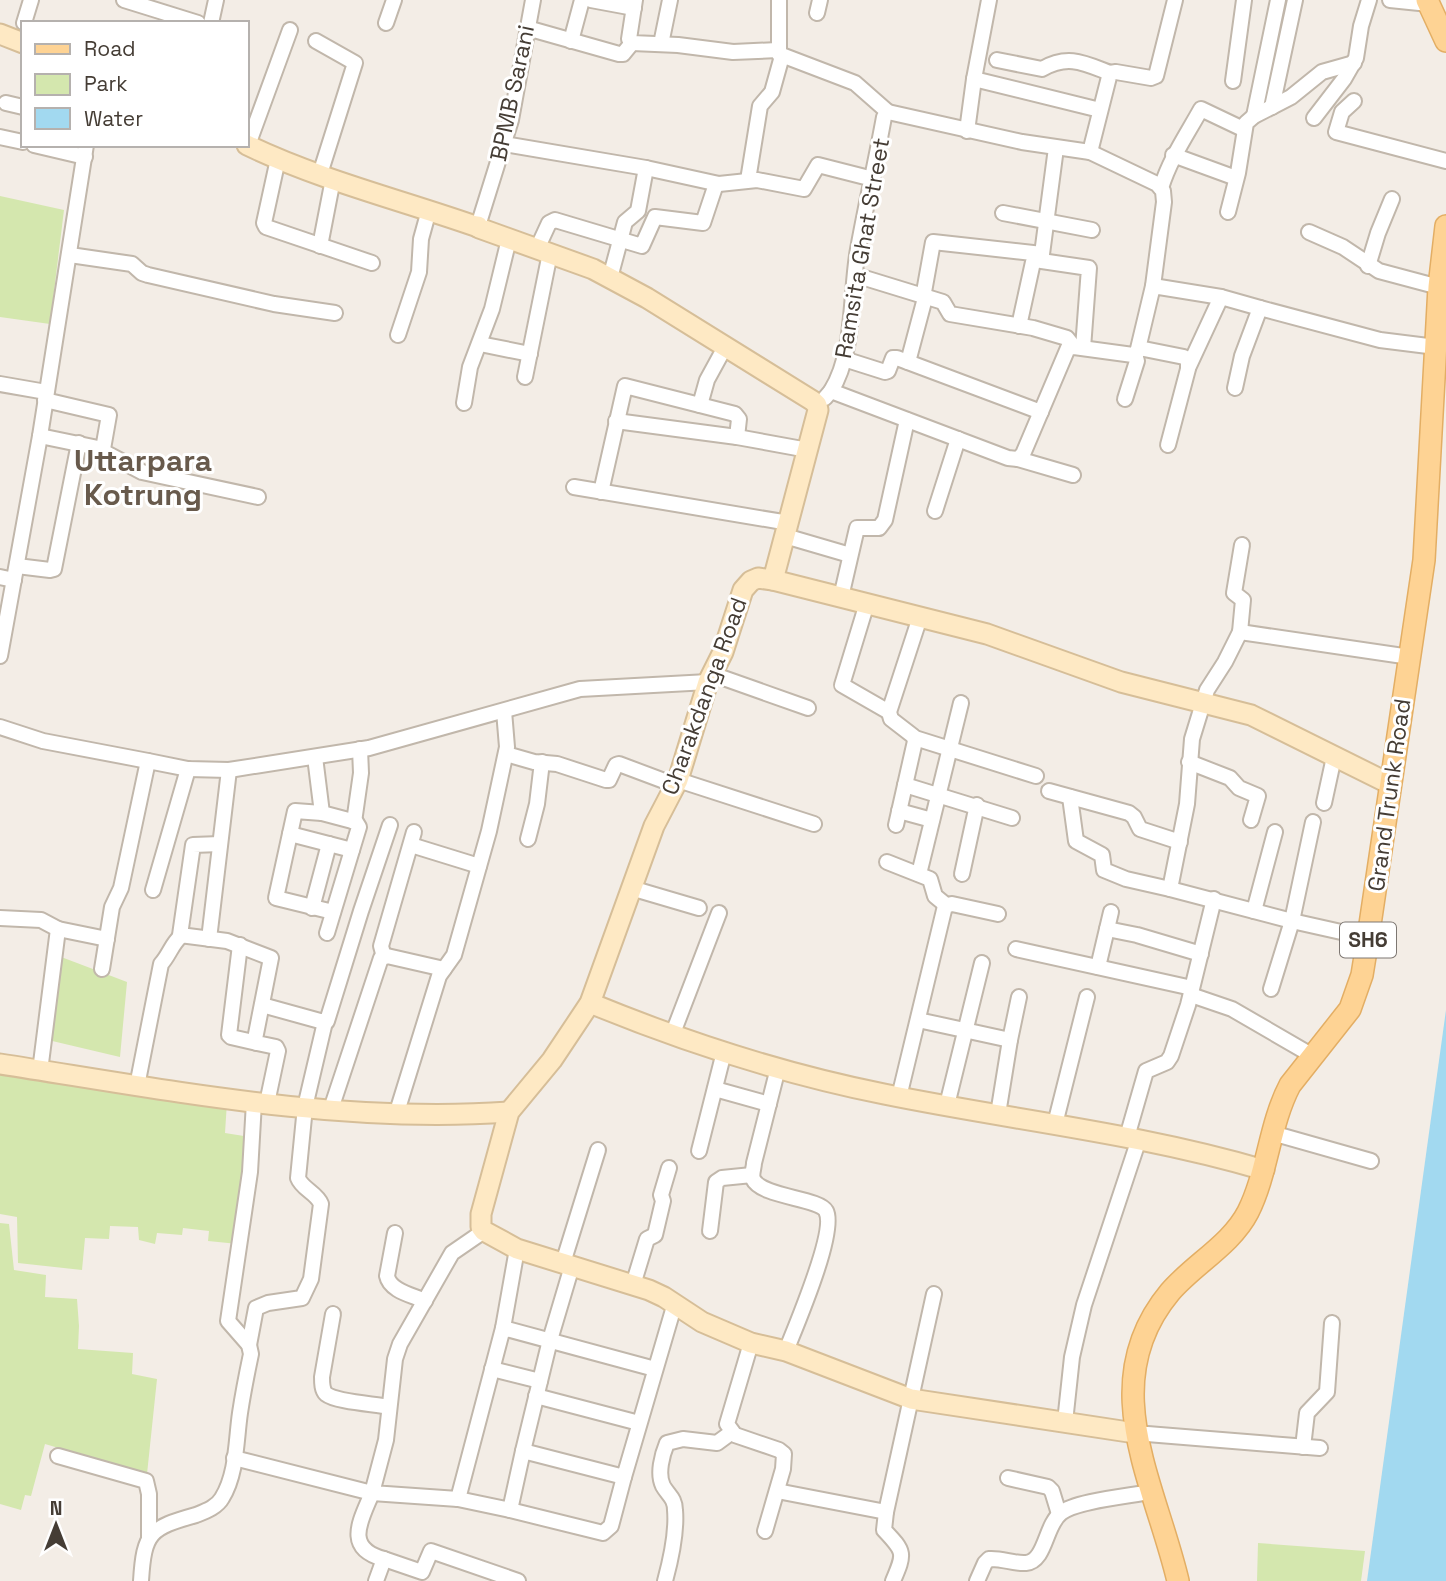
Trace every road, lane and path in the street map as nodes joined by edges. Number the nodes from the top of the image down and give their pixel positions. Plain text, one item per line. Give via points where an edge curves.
1 (32, 0) edge
2 (124, 0) edge
3 (216, 0) edge
4 (394, 0) edge
5 (533, 0) edge
6 (582, 0) edge
7 (591, 0) edge
8 (670, 0) edge
9 (779, 0) edge
10 (989, 0) edge
11 (1175, 0) edge
12 (1244, 0) edge
13 (1278, 0) edge
14 (1295, 0) edge
15 (1369, 0) edge
16 (1390, 0) edge
17 (635, 4) edge
18 (1437, 18) edge
19 (23, 21) edge
20 (192, 21) edge
21 (211, 21) edge
22 (386, 23) dead end
23 (527, 28) junction
24 (289, 30) dead end
25 (316, 41) dead end
26 (571, 41) junction
27 (632, 43) junction
28 (661, 44) junction
29 (780, 53) junction
30 (998, 60) dead end
31 (1354, 63) junction
32 (1111, 73) junction
33 (974, 79) junction
34 (1233, 81) dead end
35 (1354, 101) dead end
36 (6, 103) dead end
37 (21, 107) edge
38 (1272, 107) junction
39 (1100, 110) junction
40 (888, 112) junction
41 (1254, 116) junction
42 (1314, 118) dead end
43 (1243, 129) junction
44 (967, 131) junction
45 (0, 136) edge
46 (21, 141) edge
47 (248, 142) edge
48 (504, 144) junction
49 (248, 145) edge
50 (51, 147) edge
51 (1056, 148) junction
52 (86, 151) edge
53 (1090, 152) junction
54 (1173, 155) junction
55 (278, 159) junction
56 (1446, 161) edge
57 (646, 168) junction
58 (326, 177) junction
59 (1236, 178) junction
60 (873, 179) junction
61 (748, 180) junction
62 (716, 184) junction
63 (1161, 188) junction
64 (1392, 199) dead end
65 (429, 210) junction
66 (1228, 212) dead end
67 (1003, 213) dead end
68 (1047, 220) junction
69 (478, 226) junction
70 (1446, 226) edge
71 (1092, 230) dead end
72 (1309, 232) dead end
73 (509, 239) junction
74 (620, 240) junction
75 (320, 246) junction
76 (544, 251) junction
77 (70, 256) junction
78 (1039, 257) junction
79 (372, 263) dead end
80 (1368, 266) junction
81 (855, 275) junction
82 (610, 278) junction
83 (1153, 286) junction
84 (1438, 287) junction
85 (1221, 297) junction
86 (925, 298) junction
87 (1260, 308) junction
88 (335, 313) dead end
89 (1019, 326) junction
90 (398, 335) dead end
91 (480, 344) junction
92 (725, 347) junction
93 (1079, 347) junction
94 (1436, 347) junction
95 (1137, 351) junction
96 (530, 354) junction
97 (844, 359) junction
98 (908, 362) junction
99 (1189, 366) junction
100 (525, 377) dead end
101 (0, 384) edge
102 (1235, 388) dead end
103 (46, 396) junction
104 (824, 398) junction
105 (1125, 400) dead end
106 (464, 403) dead end
107 (700, 405) junction
108 (1041, 412) junction
109 (907, 420) junction
110 (616, 421) junction
111 (40, 436) junction
112 (737, 437) junction
113 (958, 439) junction
114 (79, 443) junction
115 (1168, 445) dead end
116 (103, 449) junction
117 (808, 450) junction
118 (1018, 459) junction
119 (1073, 474) dead end
120 (574, 487) dead end
121 (601, 492) junction
122 (258, 497) dead end
123 (935, 511) dead end
124 (787, 530) junction
125 (1242, 545) dead end
126 (850, 555) junction
127 (10, 574) edge
128 (772, 580) junction
129 (841, 597) junction
130 (867, 603) junction
131 (920, 617) junction
132 (4, 618) edge
133 (1240, 632) junction
134 (0, 656) edge
135 (1410, 657) junction
136 (710, 678) junction
137 (961, 703) dead end
138 (1202, 704) junction
139 (808, 708) dead end
140 (504, 711) junction
141 (889, 712) junction
142 (0, 727) edge
143 (915, 738) junction
144 (360, 749) junction
145 (950, 749) junction
146 (506, 754) junction
147 (315, 757) junction
148 (1334, 757) junction
149 (148, 761) junction
150 (542, 762) junction
151 (1189, 762) junction
152 (188, 769) junction
153 (229, 770) junction
154 (1036, 776) dead end
155 (676, 782) junction
156 (1390, 784) junction
157 (905, 785) junction
158 (1049, 791) dead end
159 (938, 794) junction
160 (1070, 797) junction
161 (1324, 803) dead end
162 (977, 805) junction
163 (322, 813) junction
164 (1012, 818) dead end
165 (932, 820) junction
166 (1251, 820) dead end
167 (354, 822) junction
168 (1313, 822) dead end
169 (814, 824) dead end
170 (390, 825) dead end
171 (1275, 832) dead end
172 (290, 834) junction
173 (528, 839) dead end
174 (1180, 842) junction
175 (220, 844) junction
176 (330, 844) junction
177 (352, 850) junction
178 (887, 862) dead end
179 (479, 866) junction
180 (919, 874) junction
181 (962, 874) dead end
182 (631, 888) junction
183 (1170, 888) junction
184 (153, 890) dead end
185 (1214, 900) junction
186 (946, 905) junction
187 (312, 908) junction
188 (699, 908) dead end
189 (1254, 911) junction
190 (333, 912) junction
191 (1111, 912) dead end
192 (719, 913) dead end
193 (998, 914) dead end
194 (0, 918) edge
195 (1292, 921) junction
196 (58, 929) junction
197 (1107, 929) junction
198 (327, 933) dead end
199 (181, 936) junction
200 (1368, 938) junction
201 (107, 939) junction
202 (209, 939) junction
203 (240, 945) junction
204 (1016, 949) dead end
205 (1201, 954) junction
206 (384, 957) junction
207 (982, 963) dead end
208 (1098, 967) junction
209 (102, 969) dead end
210 (444, 969) junction
211 (1271, 989) dead end
212 (1191, 991) junction
213 (1018, 997) dead end
214 (1087, 997) dead end
215 (590, 1003) junction
216 (262, 1005) junction
217 (918, 1020) junction
218 (325, 1022) junction
219 (964, 1030) junction
220 (673, 1034) junction
221 (1010, 1040) junction
222 (257, 1043) junction
223 (724, 1052) junction
224 (1313, 1056) junction
225 (0, 1064) edge
226 (778, 1068) junction
227 (40, 1070) junction
228 (137, 1086) junction
229 (715, 1089) junction
230 (899, 1097) junction
231 (260, 1102) junction
232 (769, 1104) junction
233 (947, 1105) junction
234 (305, 1107) junction
235 (331, 1110) junction
236 (509, 1112) junction
237 (998, 1114) junction
238 (396, 1115) junction
239 (1055, 1124) junction
240 (1272, 1133) junction
241 (1133, 1138) junction
242 (598, 1150) dead end
243 (699, 1151) dead end
244 (1371, 1161) dead end
245 (668, 1168) dead end
246 (1264, 1170) junction
247 (752, 1174) junction
248 (484, 1231) junction
249 (710, 1231) dead end
250 (395, 1233) dead end
251 (517, 1249) junction
252 (568, 1265) junction
253 (633, 1285) junction
254 (934, 1294) dead end
255 (425, 1301) junction
256 (675, 1303) junction
257 (333, 1314) dead end
258 (1332, 1323) dead end
259 (503, 1328) junction
260 (550, 1340) junction
261 (751, 1343) junction
262 (249, 1345) junction
263 (786, 1351) junction
264 (492, 1368) junction
265 (655, 1369) junction
266 (538, 1388) junction
267 (911, 1399) junction
268 (390, 1406) junction
269 (1065, 1422) junction
270 (639, 1423) junction
271 (732, 1432) junction
272 (1135, 1433) junction
273 (1303, 1447) junction
274 (1320, 1448) dead end
275 (523, 1451) junction
276 (58, 1456) dead end
277 (234, 1458) junction
278 (624, 1477) junction
279 (1008, 1478) dead end
280 (777, 1491) junction
281 (1150, 1492) junction
282 (372, 1493) junction
283 (458, 1499) junction
284 (510, 1510) junction
285 (886, 1512) junction
286 (1059, 1514) junction
287 (765, 1531) dead end
288 (149, 1538) junction
289 (384, 1559) junction
290 (509, 1579) edge
291 (141, 1581) edge
292 (376, 1581) edge
293 (665, 1581) edge
294 (893, 1581) edge
295 (977, 1581) edge
296 (1178, 1581) edge

1 - 19 street
2 - 20 street
3 - 21 street
4 - 22 street
5 - 23 street, BPMB Sarani
6 - 26 street
7 - 17 street
8 - 28 street
9 - 29 street
10 - 33 street
11 - 32 street via 1155,77
12 - 34 street
13 - 41 street
14 - 38 street
15 - 31 street
16 - 18 street
17 - 27 street
23 - 26 street
23 - 48 street, BPMB Sarani
24 - 47 street
25 - 58 street via 355,63
26 - 27 street via 619,54
27 - 28 street
28 - 29 street
29 - 40 street via 855,83
29 - 61 street via 772,92 760,106
30 - 32 street via 1042,69 1077,61
31 - 38 street via 1322,72
31 - 42 street
32 - 39 street
33 - 39 street
33 - 44 street
35 - 56 street via 1342,112 1336,132
36 - 37 street
38 - 41 street
39 - 53 street
40 - 44 street, Ramsita Ghat Street
40 - 60 street, Ramsita Ghat Street
41 - 43 street
43 - 54 street via 1201,109
43 - 59 street
44 - 51 street, Ramsita Ghat Street
45 - 46 street
48 - 57 street
48 - 69 street, BPMB Sarani
49 - 55 street
50 - 52 street
51 - 53 street, Ramsita Ghat Street
51 - 68 street
52 - 77 street
53 - 63 street, Ramsita Ghat Street
54 - 59 street
54 - 63 street
55 - 58 street
55 - 75 street via 265,226
57 - 62 street
57 - 74 street via 638,211 625,221
58 - 65 street
58 - 75 street
59 - 66 street
60 - 61 street via 818,165 804,188
60 - 81 street, Ramsita Ghat Street
61 - 62 street
62 - 74 street via 701,225 657,217 642,246
63 - 83 street via 1164,202
64 - 80 street
65 - 69 street
65 - 90 street via 419,272
67 - 68 street
68 - 71 street
68 - 78 street
69 - 73 street
70 - 84 main road, Grand Trunk Road / SH6
72 - 80 street via 1343,247
73 - 76 street
73 - 91 street
74 - 76 street via 555,220 549,223
74 - 82 street
75 - 79 street
76 - 82 street
76 - 96 street
77 - 88 street via 132,264 148,275
77 - 103 street
78 - 86 street via 934,242
78 - 89 street
78 - 93 street via 1089,270
80 - 84 street
81 - 86 street
81 - 97 street, Ramsita Ghat Street
82 - 92 street
83 - 85 street
83 - 95 street
84 - 94 main road, Grand Trunk Road / SH6
85 - 87 street
85 - 99 street
86 - 89 street via 945,303 950,314
86 - 98 street
87 - 94 street via 1380,340
87 - 102 street
89 - 93 street via 1063,337
91 - 96 street
91 - 106 street via 470,367
92 - 104 street
92 - 107 street
93 - 95 street
93 - 108 street via 1066,351
94 - 135 main road, Grand Trunk Road / SH6 via 1424,560
95 - 99 street via 1184,357
95 - 105 street
96 - 100 street
97 - 98 street via 884,372 893,358
97 - 104 street, Ramsita Ghat Street via 840,375
98 - 108 street
99 - 115 street
101 - 103 street
103 - 111 street
103 - 116 street via 108,415
104 - 109 street
104 - 117 street, Charakdanga Road
107 - 110 street via 625,386
107 - 112 street via 738,416
108 - 118 street
109 - 113 street
109 - 126 street via 883,525 857,528
110 - 112 street
110 - 121 street
111 - 114 street
111 - 127 street
112 - 117 street
113 - 118 street
113 - 123 street
114 - 116 street
114 - 127 street via 54,569
116 - 122 street via 142,472
117 - 124 street, Charakdanga Road
118 - 119 street
120 - 121 street
121 - 124 street
124 - 126 street
124 - 128 street, Charakdanga Road
125 - 133 street via 1234,593 1243,600
126 - 129 street
127 - 132 street
128 - 129 street
128 - 136 street, Charakdanga Road via 751,580 743,590
129 - 130 street
130 - 131 street
130 - 141 street via 842,685
131 - 138 street via 987,634 1121,682
131 - 141 street
132 - 134 street
133 - 135 street
133 - 138 street
135 - 156 main road, Grand Trunk Road / SH6
136 - 139 street
136 - 140 street via 580,689
136 - 155 street, Charakdanga Road
137 - 145 street
138 - 148 street via 1264,720
138 - 151 street
140 - 144 street
140 - 146 street
141 - 143 street via 891,719
142 - 149 street via 43,741
143 - 145 street
143 - 157 street
144 - 147 street
144 - 167 street
145 - 154 street
145 - 159 street
146 - 150 street
146 - 179 street
147 - 153 street
147 - 163 street
148 - 156 street
148 - 161 street
149 - 152 street
149 - 201 street
150 - 155 street via 606,780 619,764
150 - 173 street
151 - 166 street via 1230,778 1239,789 1258,796
151 - 174 street
152 - 153 street
152 - 184 street
153 - 175 street
155 - 169 street
155 - 182 street, Charakdanga Road
156 - 200 main road, Grand Trunk Road / SH6
157 - 159 street
157 - 165 street via 897,818
158 - 160 street
159 - 162 street
159 - 165 street
160 - 174 street via 1129,813 1140,829
160 - 183 street via 1075,839 1102,855 1104,870
162 - 164 street
162 - 181 street
163 - 167 street
163 - 172 street via 297,810
165 - 180 street
167 - 177 street via 359,827
168 - 195 street
170 - 218 street
171 - 189 street
172 - 176 street
172 - 187 street via 276,898
174 - 183 street
175 - 199 street via 193,845
175 - 202 street
176 - 177 street
176 - 187 street
177 - 190 street
178 - 180 street
179 - 206 street via 412,839 381,946
179 - 210 street via 454,956
180 - 186 street via 930,878 935,896
182 - 188 street
182 - 215 street, Charakdanga Road
183 - 185 street
185 - 189 street
185 - 205 street
186 - 193 street
186 - 217 street
187 - 190 street
189 - 195 street
190 - 198 street
191 - 197 street
192 - 220 street
194 - 196 street via 41,920
195 - 200 street
195 - 211 street
196 - 201 street
196 - 227 street
197 - 205 street
197 - 208 street
199 - 202 street
199 - 228 street via 161,964
200 - 224 main road, Grand Trunk Road / SH6 via 1353,1002
201 - 209 street
202 - 203 street
203 - 216 street via 271,958
203 - 222 street via 229,1035
204 - 208 street
205 - 212 street
206 - 210 street
206 - 235 street
207 - 219 street
208 - 212 street
210 - 238 street
212 - 224 street
212 - 241 street via 1171,1056 1146,1072
213 - 221 street
214 - 239 street
215 - 220 street
215 - 236 street, Charakdanga Road
216 - 218 street
216 - 222 street
217 - 219 street
217 - 230 street
218 - 234 street
219 - 221 street
219 - 233 street
220 - 223 street
221 - 237 street
222 - 231 street via 278,1051
223 - 226 street
223 - 229 street
224 - 240 main road, Grand Trunk Road / SH6 via 1290,1085
225 - 227 street
226 - 230 street
226 - 232 street
227 - 228 street
228 - 231 street
229 - 232 street
229 - 243 street
230 - 233 street
231 - 234 street
231 - 262 street via 228,1321
232 - 247 street
233 - 237 street
234 - 235 street
234 - 262 street via 299,1181 321,1204 311,1279 302,1298 256,1308
235 - 238 street
236 - 238 street
236 - 248 street via 481,1214
237 - 239 street
239 - 241 street
240 - 244 street
240 - 246 main road, Grand Trunk Road / SH6
241 - 246 street
241 - 269 street via 1084,1305 1072,1357
242 - 252 street
245 - 253 street via 655,1235 647,1239
246 - 272 main road, Grand Trunk Road / SH6 via 1237,1229 1170,1292 1143,1336 1133,1377
247 - 249 street via 716,1182
247 - 263 street via 764,1187 824,1208 828,1218 817,1270
248 - 251 street
248 - 255 street via 452,1253
250 - 255 street via 389,1283
251 - 252 street
251 - 259 street
252 - 253 street
252 - 260 street
253 - 256 street
254 - 267 street
255 - 268 street via 395,1359
256 - 261 street via 702,1322
256 - 265 street
257 - 268 street via 322,1377 326,1393
258 - 273 street via 1327,1392 1307,1413
259 - 260 street
259 - 264 street
260 - 265 street
260 - 266 street
261 - 263 street
261 - 271 street via 728,1418
262 - 277 street
263 - 267 street
264 - 266 street
264 - 283 street
265 - 270 street
266 - 270 street
266 - 275 street
267 - 269 street
267 - 285 street
268 - 282 street
269 - 272 street
270 - 278 street
271 - 280 street via 784,1454
271 - 293 street via 717,1443 683,1439 667,1443 660,1478 676,1510
272 - 273 street
272 - 281 main road, Grand Trunk Road / SH6
273 - 274 street
275 - 278 street
275 - 284 street
276 - 288 street via 146,1481
277 - 282 street
277 - 288 street via 226,1490 215,1506 170,1521
278 - 284 street via 611,1526 603,1533
279 - 286 street via 1048,1487
280 - 285 street
280 - 287 street
281 - 286 street via 1080,1505
281 - 296 main road, Grand Trunk Road / SH6
282 - 283 street
282 - 289 street via 357,1530 358,1539 365,1550
283 - 284 street
285 - 294 street via 884,1530 900,1549 902,1560
286 - 295 street via 1035,1561 989,1559
288 - 291 street
289 - 290 street via 422,1572 431,1550
289 - 292 street

